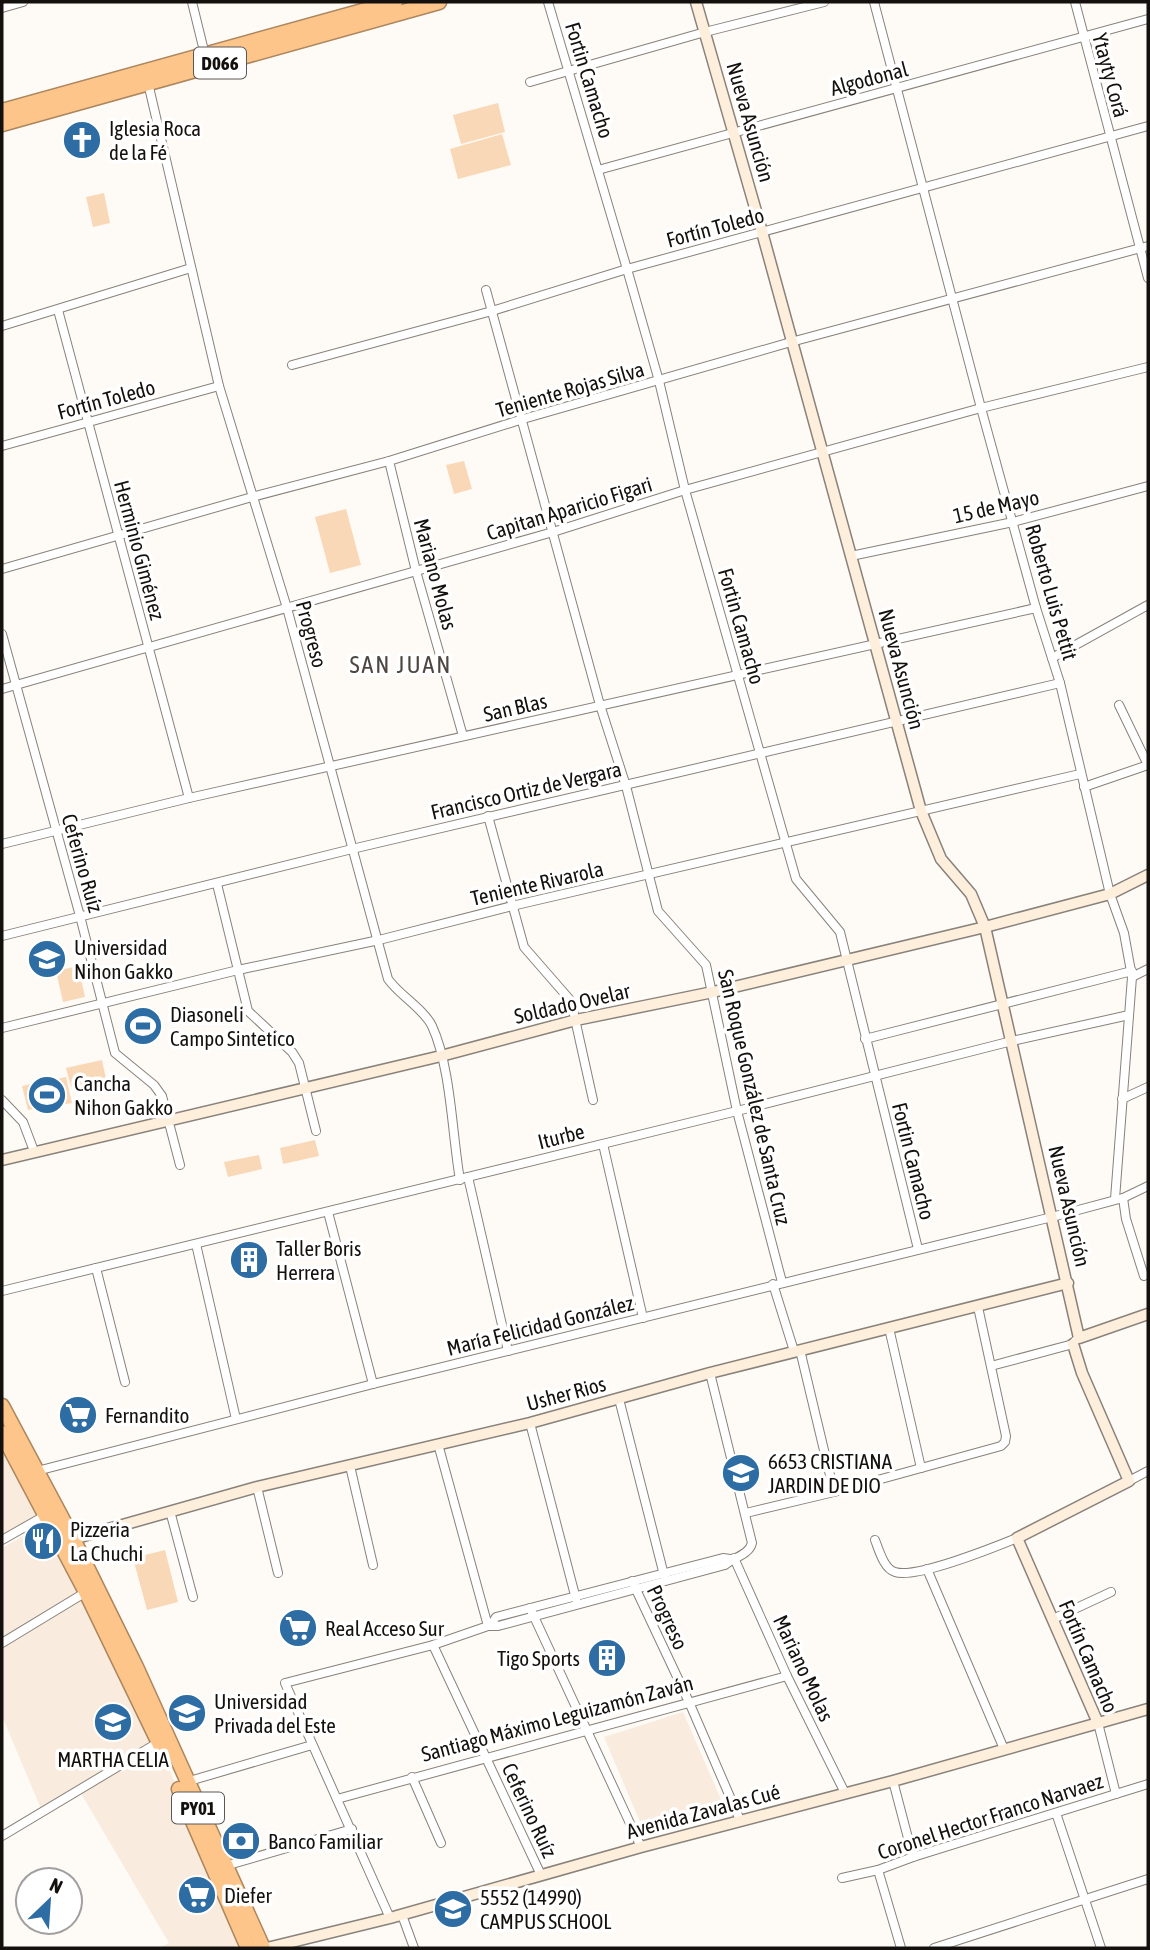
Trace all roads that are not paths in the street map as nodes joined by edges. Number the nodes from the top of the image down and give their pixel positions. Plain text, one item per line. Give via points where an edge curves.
1 (23, 2) edge
2 (192, 2) edge
3 (395, 2) edge
4 (439, 2) edge
5 (548, 2) edge
6 (696, 2) edge
7 (824, 2) edge
8 (874, 2) edge
9 (1074, 2) edge
10 (2, 6) edge
11 (1148, 19) edge
12 (705, 32) junction
13 (1083, 37) junction
14 (205, 55) junction
15 (569, 71) junction
16 (530, 82) dead end
17 (148, 83) junction
18 (897, 88) junction
19 (2, 111) edge
20 (2, 124) edge
21 (1148, 126) edge
22 (733, 133) junction
23 (1110, 137) junction
24 (598, 170) junction
25 (924, 189) junction
26 (762, 232) junction
27 (1144, 247) edge
28 (191, 268) junction
29 (627, 269) junction
30 (1148, 278) edge
31 (486, 290) dead end
32 (953, 299) junction
33 (58, 310) junction
34 (492, 311) junction
35 (2, 326) edge
36 (791, 342) junction
37 (292, 365) dead end
38 (1148, 368) edge
39 (659, 381) junction
40 (219, 386) junction
41 (981, 408) junction
42 (523, 419) junction
43 (88, 422) junction
44 (2, 446) edge
45 (822, 454) junction
46 (389, 461) junction
47 (1148, 486) edge
48 (685, 490) junction
49 (252, 497) junction
50 (1013, 522) junction
51 (553, 532) junction
52 (119, 537) junction
53 (851, 556) junction
54 (2, 569) edge
55 (416, 571) junction
56 (1148, 605) edge
57 (287, 608) junction
58 (1036, 608) junction
59 (2, 634) edge
60 (876, 645) junction
61 (149, 647) junction
62 (1052, 658) junction
63 (737, 674) junction
64 (1060, 683) junction
65 (17, 685) junction
66 (2, 689) edge
67 (600, 705) junction
68 (1119, 705) dead end
69 (897, 721) junction
70 (463, 736) junction
71 (761, 754) junction
72 (1148, 765) edge
73 (329, 768) junction
74 (1080, 774) junction
75 (626, 786) junction
76 (1084, 787) junction
77 (189, 799) junction
78 (921, 811) junction
79 (488, 816) junction
80 (55, 831) junction
81 (786, 842) junction
82 (2, 844) edge
83 (352, 849) junction
84 (648, 875) junction
85 (1148, 875) edge
86 (217, 884) junction
87 (1110, 894) junction
88 (512, 906) junction
89 (80, 916) junction
90 (985, 927) junction
91 (2, 936) edge
92 (379, 940) junction
93 (848, 959) junction
94 (238, 970) junction
95 (1148, 970) edge
96 (1132, 974) junction
97 (713, 992) junction
98 (101, 1004) junction
99 (1004, 1005) junction
100 (1129, 1014) junction
101 (576, 1020) junction
102 (2, 1028) edge
103 (865, 1039) junction
104 (1012, 1041) junction
105 (441, 1055) junction
106 (874, 1076) junction
107 (306, 1087) junction
108 (1148, 1087) edge
109 (1122, 1099) junction
110 (2, 1100) edge
111 (593, 1100) dead end
112 (737, 1111) junction
113 (168, 1119) junction
114 (316, 1130) dead end
115 (603, 1144) junction
116 (34, 1151) junction
117 (2, 1160) edge
118 (180, 1165) dead end
119 (464, 1178) junction
120 (1148, 1186) edge
121 (1119, 1199) junction
122 (328, 1212) junction
123 (1052, 1217) junction
124 (196, 1244) junction
125 (918, 1249) junction
126 (96, 1268) junction
127 (1144, 1276) dead end
128 (778, 1283) junction
129 (1068, 1283) junction
130 (2, 1291) edge
131 (978, 1307) junction
132 (1148, 1314) edge
133 (643, 1318) junction
134 (889, 1328) junction
135 (1076, 1341) junction
136 (508, 1351) junction
137 (797, 1351) junction
138 (991, 1366) junction
139 (710, 1373) junction
140 (125, 1382) dead end
141 (373, 1384) junction
142 (619, 1399) junction
143 (2, 1406) edge
144 (236, 1419) junction
145 (530, 1423) junction
146 (2, 1435) edge
147 (438, 1444) junction
148 (350, 1466) junction
149 (921, 1468) junction
150 (37, 1471) junction
151 (1148, 1471) edge
152 (1129, 1481) junction
153 (257, 1487) junction
154 (834, 1492) junction
155 (170, 1511) junction
156 (746, 1513) junction
157 (46, 1515) junction
158 (1017, 1538) junction
159 (73, 1539) junction
160 (2, 1540) edge
161 (875, 1540) dead end
162 (732, 1558) junction
163 (373, 1565) dead end
164 (927, 1569) junction
165 (278, 1573) dead end
166 (665, 1577) junction
167 (634, 1585) junction
168 (86, 1592) junction
169 (1111, 1592) dead end
170 (193, 1597) dead end
171 (577, 1601) junction
172 (532, 1612) junction
173 (1053, 1619) junction
174 (489, 1625) junction
175 (2, 1643) edge
176 (433, 1645) junction
177 (787, 1676) junction
178 (689, 1702) junction
179 (1148, 1709) edge
180 (1098, 1723) junction
181 (588, 1730) junction
182 (159, 1742) junction
183 (312, 1745) junction
184 (1004, 1749) junction
185 (487, 1759) junction
186 (412, 1777) junction
187 (893, 1781) junction
188 (186, 1782) junction
189 (1148, 1784) edge
190 (845, 1793) junction
191 (1116, 1794) junction
192 (337, 1799) junction
193 (1056, 1813) junction
194 (740, 1821) junction
195 (352, 1829) junction
196 (2, 1836) edge
197 (440, 1843) dead end
198 (641, 1847) junction
199 (913, 1857) junction
200 (225, 1866) junction
201 (878, 1870) junction
202 (541, 1875) junction
203 (842, 1878) dead end
204 (1148, 1879) edge
205 (1084, 1900) junction
206 (396, 1917) junction
207 (248, 1948) edge
208 (265, 1948) edge
209 (414, 1948) edge
210 (901, 1948) edge
211 (934, 1948) edge
212 (1101, 1948) edge

1 - 10 street
2 - 14 street
3 - 14 highway, D066
4 - 17 highway, D066
5 - 15 street, Fortin Camacho
6 - 12 street, Nueva Asunción
7 - 12 street
8 - 18 street, Roberto Luis Pettit
9 - 13 street, Ytayty Corá
11 - 13 street, Algodonal
12 - 15 street
12 - 22 street, Nueva Asunción
13 - 18 street, Algodonal
13 - 23 street, Ytayty Corá
14 - 19 highway, D066
15 - 16 street
15 - 24 street, Fortin Camacho
17 - 20 highway, D066
17 - 28 street, Progreso
18 - 22 street, Algodonal
18 - 25 street, Roberto Luis Pettit
21 - 23 street, Fortín Toledo
22 - 24 street, Algodonal
22 - 26 street, Nueva Asunción
23 - 25 street, Fortín Toledo
23 - 27 street, Ytayty Corá
24 - 29 street, Fortin Camacho
25 - 26 street, Fortín Toledo
25 - 32 street, Roberto Luis Pettit
26 - 29 street, Fortín Toledo
26 - 36 street, Nueva Asunción
27 - 30 street, Ytayty Corá
27 - 32 street, Teniente Rojas Silva
28 - 33 street
28 - 40 street, Progreso
29 - 34 street, Fortín Toledo
29 - 39 street, Fortin Camacho
31 - 34 street, San Roque González de Santa Cruz
32 - 36 street, Teniente Rojas Silva
32 - 41 street, Roberto Luis Pettit
33 - 35 street
33 - 43 street, Herminio Giménez
34 - 37 street, Fortín Toledo
34 - 42 street, San Roque González de Santa Cruz
36 - 39 street, Teniente Rojas Silva
36 - 45 street, Nueva Asunción
38 - 41 street, Capitan Aparicio Figari
39 - 42 street, Teniente Rojas Silva
39 - 48 street, Fortin Camacho
40 - 43 street, Fortín Toledo
40 - 49 street, Progreso
41 - 45 street, Capitan Aparicio Figari
41 - 50 street, Roberto Luis Pettit
42 - 46 street, Teniente Rojas Silva
42 - 51 street, San Roque González de Santa Cruz
43 - 44 street, Fortín Toledo
43 - 52 street, Herminio Giménez
45 - 48 street, Capitan Aparicio Figari
45 - 53 street, Nueva Asunción
46 - 49 street, Teniente Rojas Silva
46 - 55 street, Mariano Molas
47 - 50 street, 15 de Mayo
48 - 51 street, Capitan Aparicio Figari
48 - 63 street, Fortin Camacho
49 - 52 street, Teniente Rojas Silva
49 - 57 street, Progreso
50 - 53 street, 15 de Mayo
50 - 58 street, Roberto Luis Pettit
51 - 55 street, Capitan Aparicio Figari
51 - 67 street, San Roque González de Santa Cruz
52 - 54 street, Teniente Rojas Silva
52 - 61 street, Herminio Giménez
53 - 60 street, Nueva Asunción
55 - 57 street, Capitan Aparicio Figari
55 - 70 street, Mariano Molas
56 - 62 street
57 - 61 street, Capitan Aparicio Figari
57 - 73 street, Progreso
58 - 60 street, San Blas
58 - 62 street, Roberto Luis Pettit
59 - 65 street, Ceferino Ruíz
60 - 63 street, San Blas
60 - 69 street, Nueva Asunción
61 - 65 street, Capitan Aparicio Figari
61 - 77 street, Herminio Giménez
62 - 64 street, Roberto Luis Pettit
63 - 67 street, San Blas
63 - 71 street, Fortin Camacho
64 - 69 street, Francisco Ortiz de Vergara
64 - 74 street, Roberto Luis Pettit
65 - 66 street, Capitan Aparicio Figari
65 - 80 street, Ceferino Ruíz
67 - 70 street, San Blas
67 - 75 street, San Roque González de Santa Cruz
68 - 72 street
69 - 71 street, Francisco Ortiz de Vergara
69 - 78 street, Nueva Asunción
70 - 73 street, San Blas
71 - 75 street, Francisco Ortiz de Vergara
71 - 81 street, Fortin Camacho
72 - 76 street
73 - 77 street, San Blas
73 - 83 street, Progreso
74 - 76 street, Roberto Luis Pettit
74 - 78 street, Teniente Rivarola
75 - 79 street, Francisco Ortiz de Vergara
75 - 84 street, San Roque González de Santa Cruz
76 - 87 street, Roberto Luis Pettit
77 - 80 street, San Blas
78 - 81 street, Teniente Rivarola
78 - 90 street, Nueva Asunción via 941,859 971,894
79 - 83 street, Francisco Ortiz de Vergara
79 - 88 street
80 - 82 street, San Blas
80 - 89 street, Ceferino Ruíz
81 - 84 street, Teniente Rivarola
81 - 93 street, Fortin Camacho via 796,879 840,932
83 - 86 street, Francisco Ortiz de Vergara
83 - 92 street, Progreso
84 - 88 street, Teniente Rivarola
84 - 97 street, San Roque González de Santa Cruz via 658,911 706,965
85 - 87 street, Soldado Ovelar
86 - 89 street, Francisco Ortiz de Vergara
86 - 94 street
87 - 90 street, Soldado Ovelar
87 - 96 street, Roberto Luis Pettit
88 - 92 street, Teniente Rivarola
88 - 101 street via 524,947 571,1001
89 - 91 street, Francisco Ortiz de Vergara
89 - 98 street, Ceferino Ruíz
90 - 93 street, Soldado Ovelar
90 - 99 street, Nueva Asunción
92 - 94 street, Teniente Rivarola
92 - 105 street, Progreso via 388,979 431,1023
93 - 97 street, Soldado Ovelar
93 - 103 street, Fortin Camacho
94 - 98 street, Teniente Rivarola
94 - 107 street via 248,1011 292,1052
95 - 96 street
96 - 99 street
96 - 100 street, Roberto Luis Pettit
97 - 101 street, Soldado Ovelar
97 - 112 street, San Roque González de Santa Cruz
98 - 102 street, Teniente Rivarola
98 - 113 street, Ceferino Ruíz via 115,1053 154,1085
99 - 103 street
99 - 104 street, Nueva Asunción
100 - 104 street, Iturbe
100 - 109 street, Roberto Luis Pettit
101 - 105 street, Soldado Ovelar
101 - 111 street
103 - 106 street, Fortin Camacho
104 - 106 street, Iturbe
104 - 123 street, Nueva Asunción
105 - 107 street, Soldado Ovelar
105 - 119 street, Progreso
106 - 112 street, Iturbe
106 - 125 street, Fortin Camacho
107 - 113 street, Soldado Ovelar
107 - 114 street
108 - 109 street
109 - 121 street, Roberto Luis Pettit
110 - 116 street via 23,1122
112 - 115 street, Iturbe
112 - 128 street, San Roque González de Santa Cruz
113 - 116 street, Soldado Ovelar
113 - 118 street, Ceferino Ruíz
115 - 119 street, Iturbe
115 - 133 street
116 - 117 street, Soldado Ovelar
119 - 122 street, Iturbe
119 - 136 street, Progreso
120 - 121 street
121 - 123 street
121 - 127 street, Roberto Luis Pettit
122 - 124 street, Iturbe
122 - 141 street
123 - 125 street, María Felicidad González
123 - 129 street, Nueva Asunción
124 - 126 street, Iturbe
124 - 144 street
125 - 128 street, María Felicidad González
126 - 130 street, Iturbe
126 - 140 street
128 - 133 street, María Felicidad González
128 - 137 street, San Roque González de Santa Cruz
129 - 131 street, Usher Rios
129 - 135 street, Nueva Asunción
131 - 134 street, Usher Rios
131 - 138 street
132 - 135 street
133 - 136 street, María Felicidad González
134 - 137 street, Usher Rios
134 - 149 street
135 - 138 street
135 - 152 street, Nueva Asunción via 1082,1373
136 - 141 street, María Felicidad González
137 - 139 street, Usher Rios
137 - 154 street, San Roque González de Santa Cruz
138 - 149 street via 1005,1442
139 - 142 street, Usher Rios
139 - 156 street
141 - 144 street, María Felicidad González
142 - 145 street, Usher Rios
142 - 166 street
143 - 150 highway, PY01
144 - 150 street, María Felicidad González
145 - 147 street, Usher Rios
145 - 171 street
146 - 157 highway, PY01
147 - 148 street, Usher Rios
147 - 174 street
148 - 153 street, Usher Rios
148 - 163 street
149 - 154 street
150 - 159 highway, PY01
151 - 152 street
152 - 158 street
153 - 155 street, Usher Rios
153 - 165 street
154 - 156 street
155 - 159 street, Usher Rios
155 - 170 street
156 - 162 street via 751,1549
157 - 160 street
157 - 168 highway, PY01
158 - 164 street
158 - 173 street, Fortín Camacho
159 - 188 highway, PY01
161 - 164 street via 892,1572
162 - 166 street via 725,1565
162 - 177 street, Mariano Molas
164 - 184 street
166 - 167 street
167 - 171 street
167 - 178 street, Progreso
168 - 175 street
168 - 182 highway, PY01
169 - 173 street
171 - 172 street
172 - 174 street via 496,1617
172 - 181 street
173 - 180 street, Fortín Camacho
174 - 176 street
176 - 183 street via 285,1683
176 - 185 street, Ceferino Ruíz
177 - 178 street, Santiago Máximo Leguizamón Zaván
177 - 190 street, Mariano Molas
178 - 181 street, Santiago Máximo Leguizamón Zaván
178 - 194 street, Progreso
179 - 180 street, Avenida Zavalas Cué
180 - 184 street, Avenida Zavalas Cué
180 - 191 street, Fortín Camacho
181 - 185 street, Santiago Máximo Leguizamón Zaván
181 - 198 street
182 - 196 street
182 - 207 highway, PY01
183 - 188 street
183 - 192 street
184 - 187 street, Avenida Zavalas Cué
185 - 186 street, Santiago Máximo Leguizamón Zaván
185 - 202 street, Ceferino Ruíz
186 - 192 street, Santiago Máximo Leguizamón Zaván
186 - 197 street
187 - 190 street, Avenida Zavalas Cué
187 - 199 street
188 - 200 highway, PY01
189 - 191 street, Coronel Hector Franco Narvaez
190 - 194 street, Avenida Zavalas Cué
191 - 193 street, Coronel Hector Franco Narvaez
192 - 195 street
193 - 199 street, Coronel Hector Franco Narvaez
193 - 205 street
194 - 198 street, Avenida Zavalas Cué
195 - 200 street
195 - 206 street
198 - 202 street, Avenida Zavalas Cué
199 - 201 street, Coronel Hector Franco Narvaez
200 - 208 highway, PY01
201 - 203 street, Coronel Hector Franco Narvaez
201 - 210 street
202 - 206 street, Avenida Zavalas Cué
204 - 205 street
205 - 211 street
205 - 212 street
206 - 208 street, Avenida Zavalas Cué
206 - 209 street

